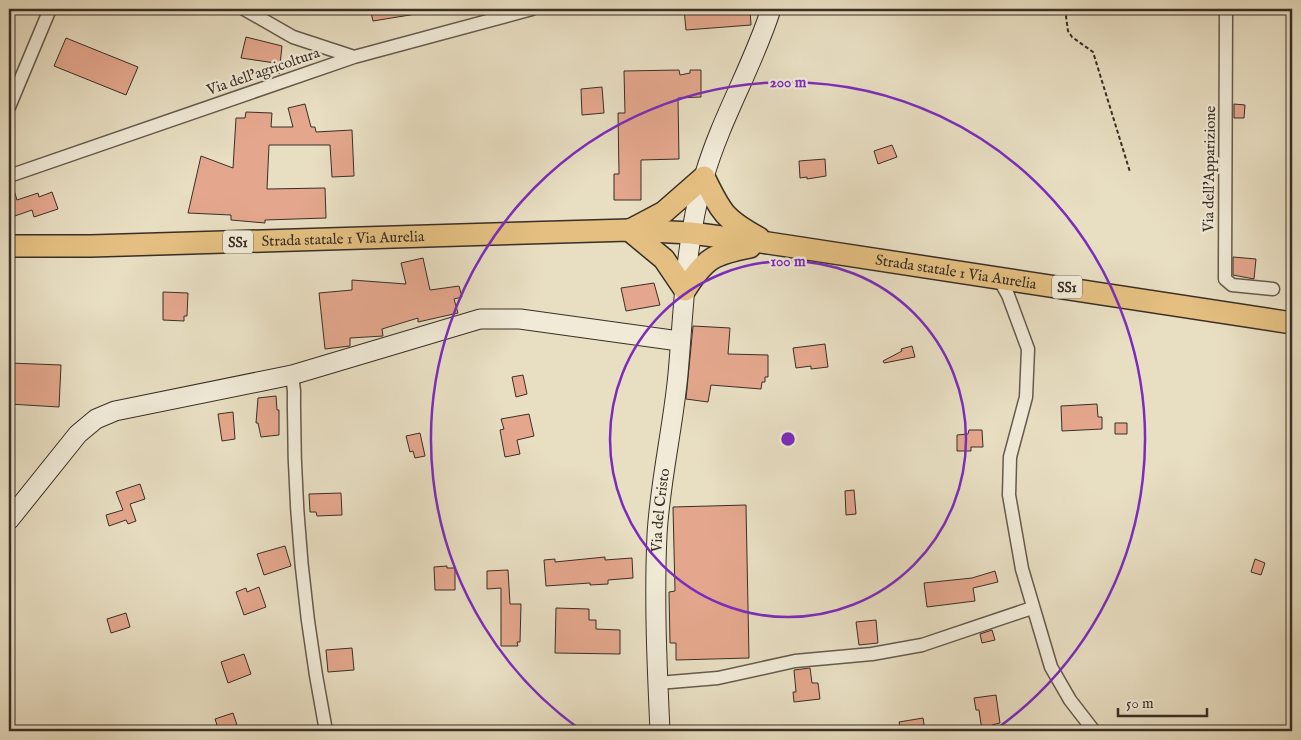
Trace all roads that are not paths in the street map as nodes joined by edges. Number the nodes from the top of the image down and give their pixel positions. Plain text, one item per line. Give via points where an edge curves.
1 (50, 9) edge
2 (244, 9) edge
3 (532, 9) edge
4 (771, 9) edge
5 (1226, 9) edge
6 (354, 56) junction
7 (9, 107) edge
8 (9, 176) edge
9 (704, 177) junction
10 (629, 230) junction
11 (691, 232) junction
12 (768, 243) junction
13 (9, 246) edge
14 (998, 277) junction
15 (1273, 289) dead end
16 (685, 290) junction
17 (1292, 323) edge
18 (679, 341) junction
19 (292, 374) junction
20 (9, 520) edge
21 (1032, 608) junction
22 (658, 683) junction
23 (326, 731) edge
24 (660, 731) edge
25 (1094, 731) edge

1 - 7 street
2 - 6 street via 293,37
3 - 6 street, Via dell'agricoltura
4 - 9 street, Via del Cristo via 763,36 715,142
5 - 15 street, Via dell'Apparizione via 1225,279 1232,285
6 - 8 street, Via dell'agricoltura
9 - 10 main road via 664,212
9 - 11 street, Via del Cristo
9 - 12 main road via 722,212 734,224
10 - 11 main road, SS1
10 - 13 main road, Strada statale 1 Via Aurelia / SS1
10 - 16 main road via 664,259
11 - 12 main road, SS1
11 - 16 street, Via del Cristo
12 - 14 main road, Strada statale 1 Via Aurelia / SS1
12 - 16 main road via 713,256 697,271
14 - 17 main road, Strada statale 1 Via Aurelia / SS1
14 - 21 street via 1028,349 1026,397 1010,456 1010,494 1017,545
16 - 18 street, Via del Cristo
18 - 19 street via 498,318 480,320
18 - 22 street, Via del Cristo via 678,373 657,534
19 - 20 street via 115,411 96,419 78,434
19 - 23 street via 298,530 315,676
21 - 22 street via 932,643 872,654 796,661 718,678
21 - 25 street via 1060,684
22 - 24 street, Via del Cristo

